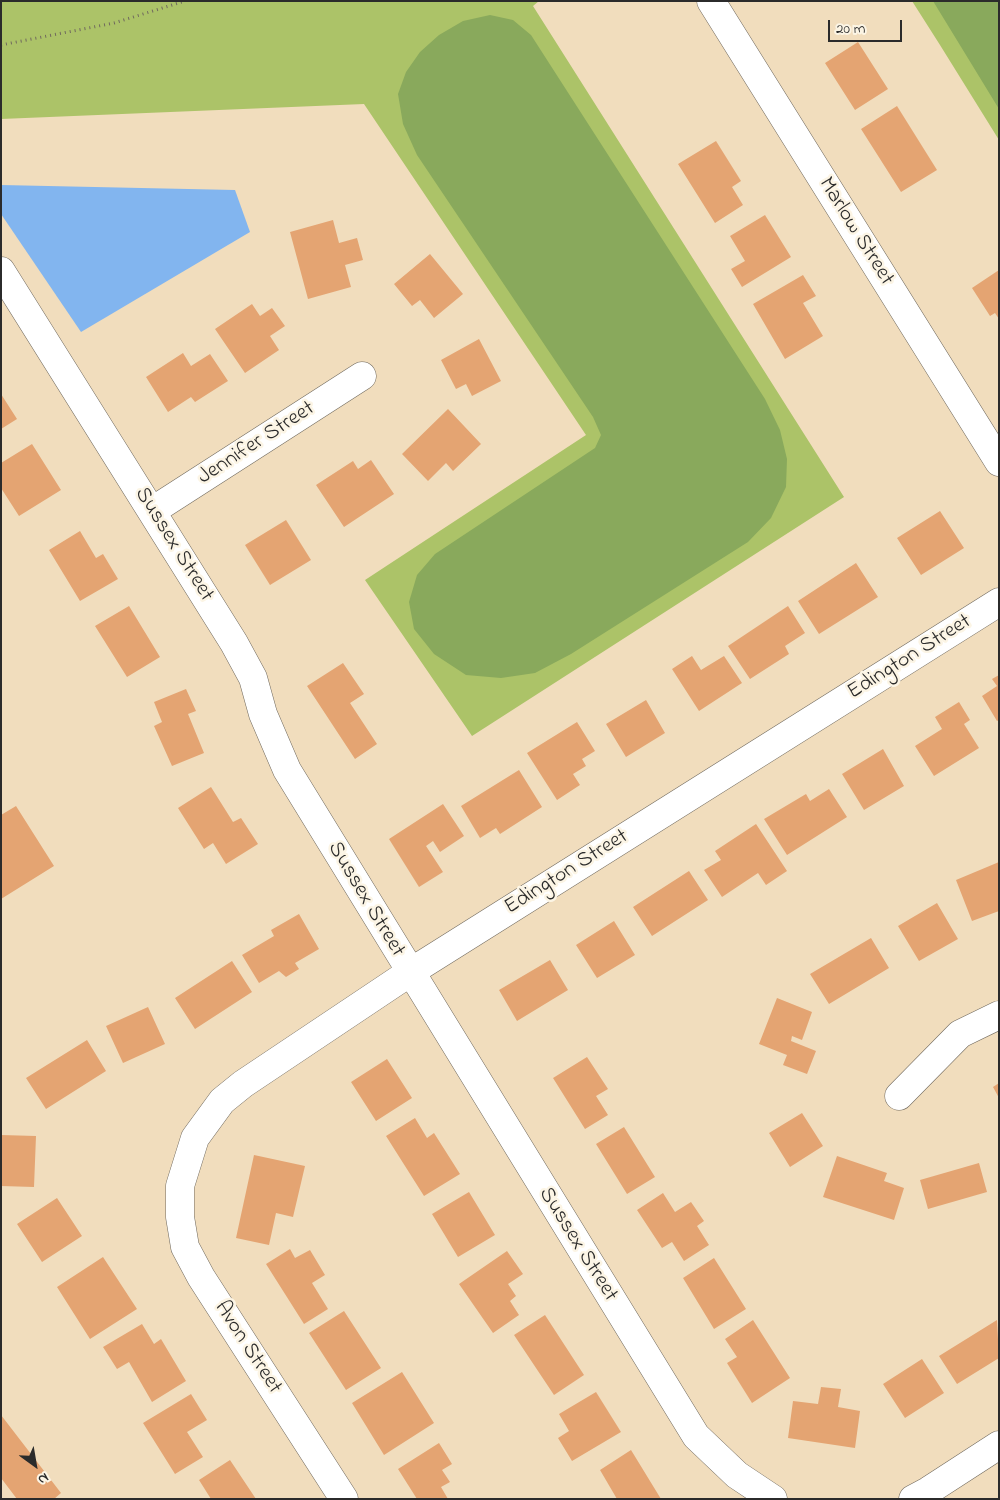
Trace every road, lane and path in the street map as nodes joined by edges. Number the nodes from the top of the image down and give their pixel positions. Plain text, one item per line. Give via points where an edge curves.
1 (185, 1) edge
2 (711, 1) edge
3 (1, 45) edge
4 (1, 270) edge
5 (362, 376) dead end
6 (999, 462) edge
7 (152, 511) junction
8 (999, 602) edge
9 (409, 972) junction
10 (999, 1015) edge
11 (899, 1096) dead end
12 (180, 1186) joint
13 (999, 1445) edge
14 (344, 1499) edge
15 (772, 1499) edge
16 (913, 1499) edge

1 - 3 path via 114,23
2 - 6 street, Marlow Street
4 - 7 street, Sussex Street
5 - 7 street, Jennifer Street
7 - 9 street, Sussex Street via 253,678 262,714 287,770
8 - 9 street, Edington Street
9 - 12 street, Edington Street via 222,1101 195,1138
9 - 15 street, Sussex Street via 696,1436 737,1475
10 - 11 street via 960,1034
12 - 14 street, Avon Street via 180,1217 185,1247
13 - 16 street

